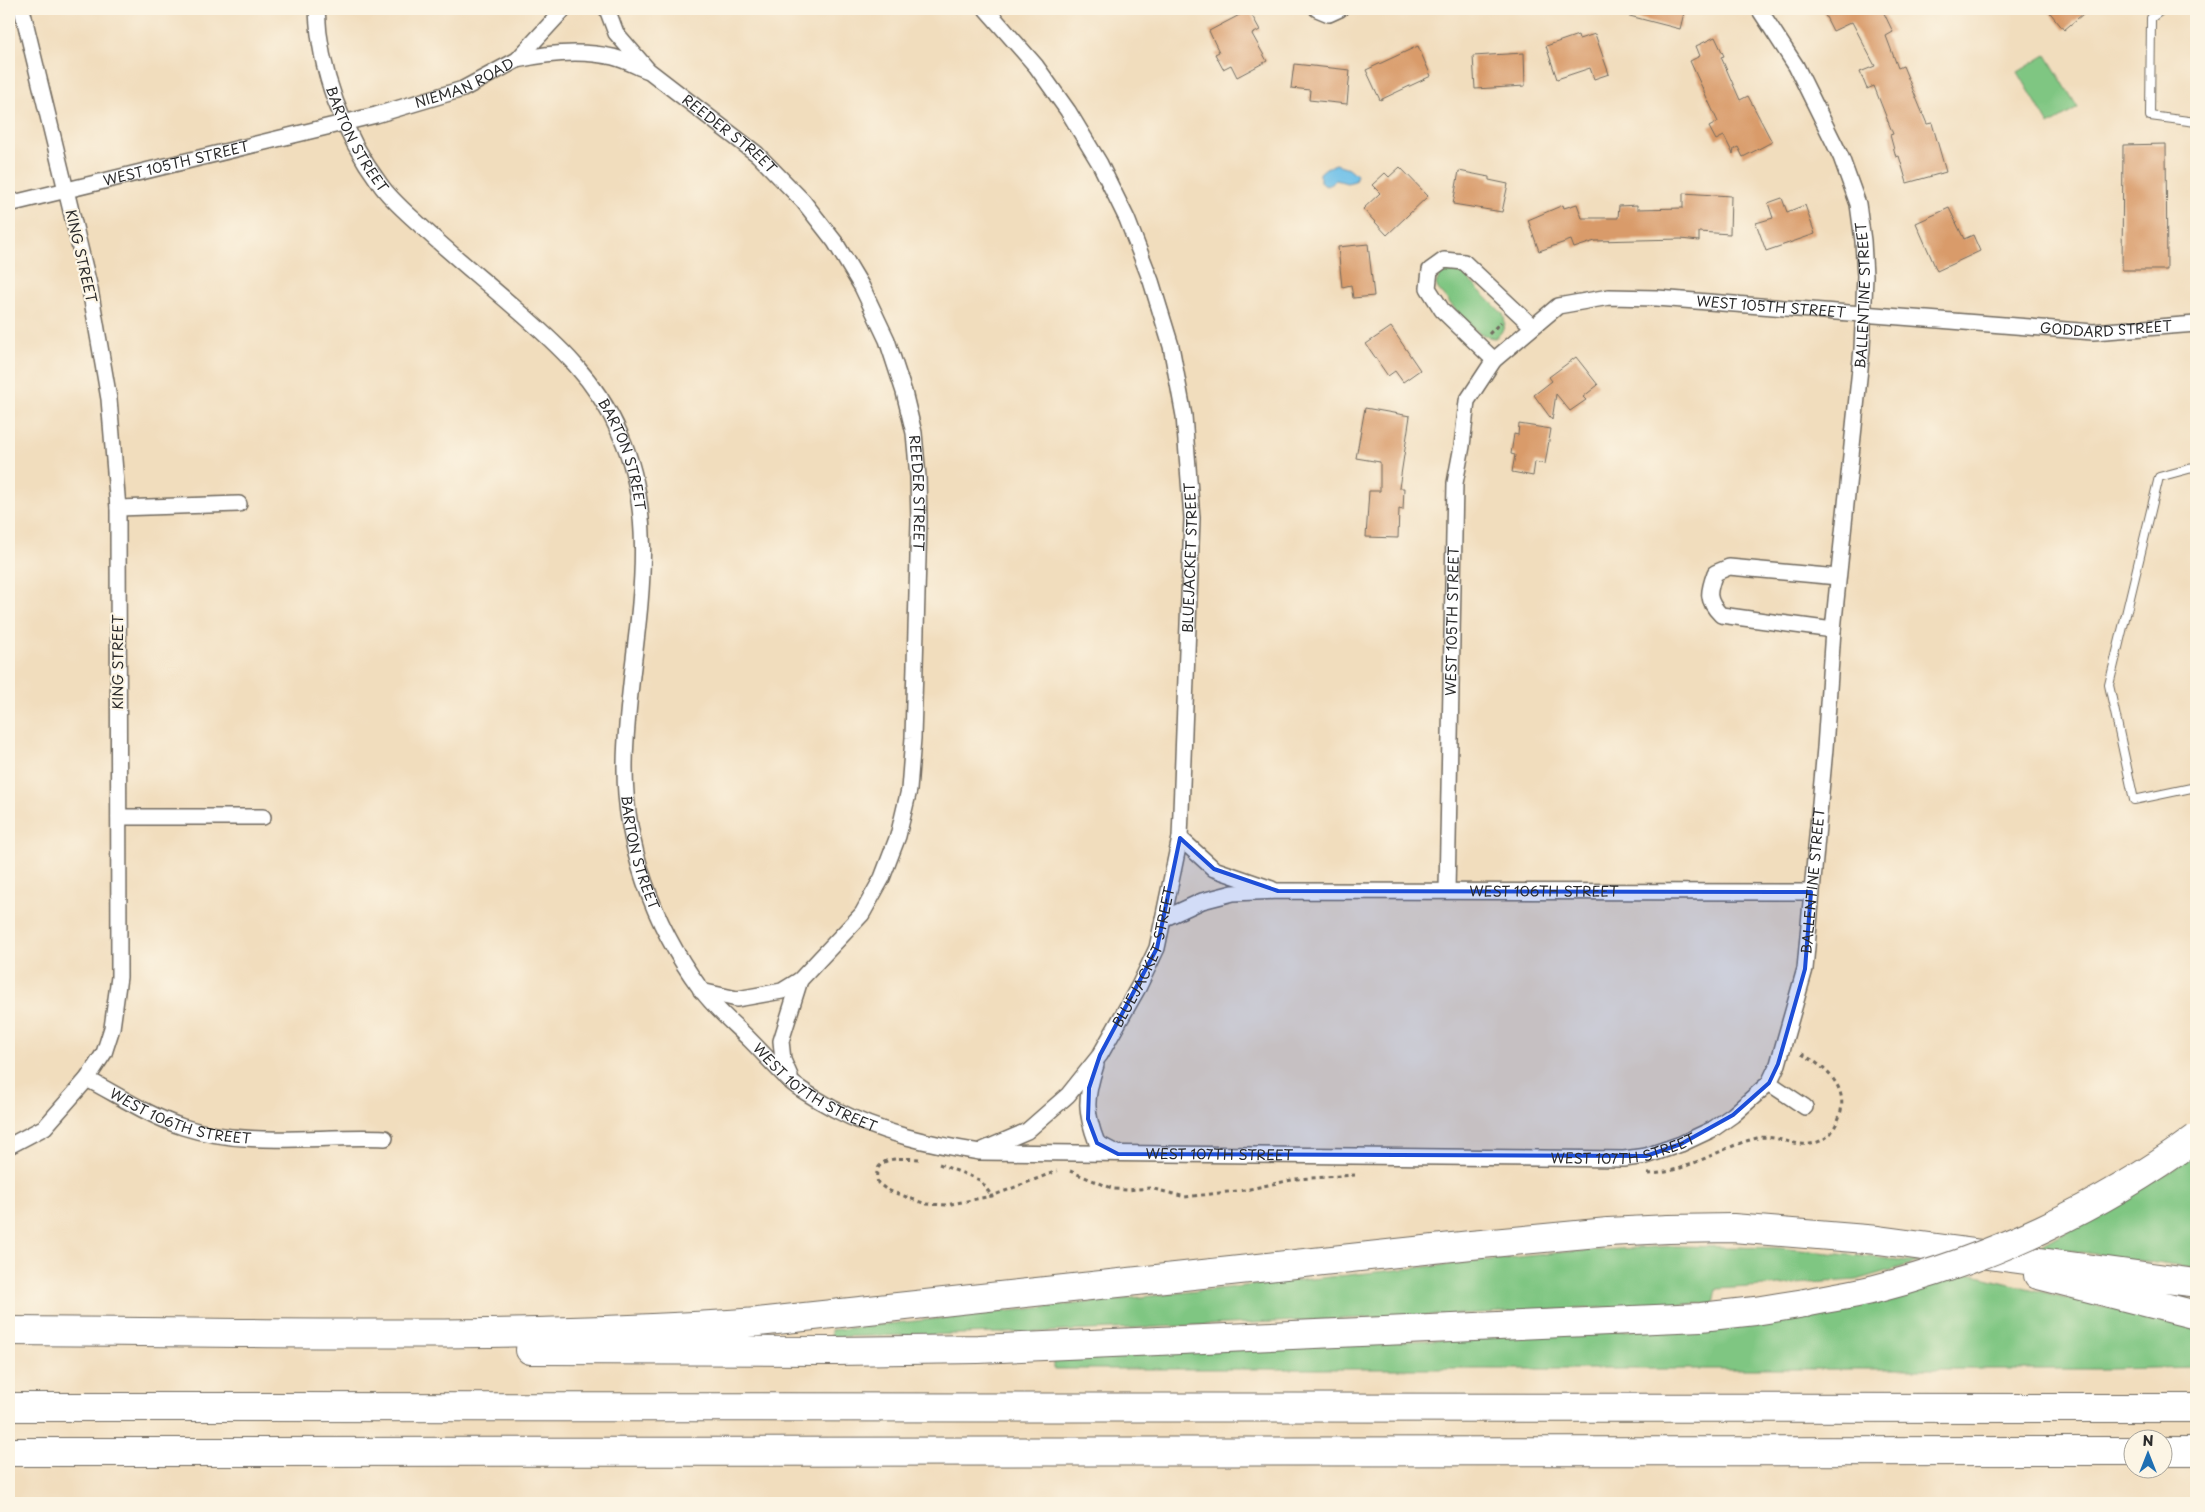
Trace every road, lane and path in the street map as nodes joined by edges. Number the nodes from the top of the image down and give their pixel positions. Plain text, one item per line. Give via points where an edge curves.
1 (22, 9) edge
2 (317, 9) edge
3 (564, 9) edge
4 (607, 9) edge
5 (986, 9) edge
6 (1318, 9) edge
7 (1340, 9) edge
8 (1759, 9) edge
9 (2163, 9) edge
10 (517, 60) junction
11 (648, 70) junction
12 (345, 122) junction
13 (2196, 122) edge
14 (65, 190) junction
15 (9, 204) edge
16 (1864, 315) junction
17 (1501, 322) dead end
18 (2196, 324) edge
19 (1532, 326) junction
20 (2016, 326) joint
21 (1489, 334) dead end
22 (1494, 360) junction
23 (2196, 467) edge
24 (239, 504) dead end
25 (118, 508) junction
26 (1838, 577) junction
27 (1833, 630) junction
28 (2196, 787) edge
29 (119, 817) junction
30 (263, 817) dead end
31 (1180, 838) junction
32 (1278, 891) junction
33 (1447, 892) junction
34 (1811, 892) junction
35 (1163, 919) junction
36 (800, 980) junction
37 (701, 991) junction
38 (1100, 1055) junction
39 (87, 1079) junction
40 (1769, 1083) junction
41 (793, 1084) junction
42 (1805, 1107) dead end
43 (385, 1138) dead end
44 (2196, 1138) edge
45 (9, 1146) edge
46 (980, 1152) junction
47 (1118, 1154) junction
48 (926, 1160) dead end
49 (934, 1162) dead end
50 (1950, 1251) junction
51 (2196, 1283) edge
52 (2196, 1315) edge
53 (9, 1331) edge
54 (425, 1333) junction
55 (9, 1407) edge
56 (2196, 1408) edge
57 (2122, 1451) edge
58 (2172, 1451) edge
59 (2196, 1451) edge
60 (9, 1452) edge

1 - 14 street, KING STREET
2 - 12 street, BARTON STREET via 326,71
3 - 10 street, NIEMAN ROAD
4 - 11 street, REEDER STREET via 616,33
5 - 31 street, BLUEJACKET STREET via 1036,66 1100,164 1152,281 1171,346 1184,416 1192,518
6 - 7 street via 1329,14
8 - 16 street, BALLENTINE STREET via 1800,74 1841,157 1858,204 1863,241
9 - 13 lane via 2151,18 2150,116
10 - 11 street, REEDER STREET via 545,54 589,53 615,57
10 - 12 street, NIEMAN ROAD via 463,89
11 - 36 street, REEDER STREET via 756,154 803,201 835,242 862,287 887,340 914,434 919,521 909,790 898,836 882,878 862,914
12 - 14 street, WEST 105TH STREET
12 - 37 street, BARTON STREET via 381,186 432,236 581,368 620,434 634,474 642,517 642,561 625,765 627,805 636,855 651,902 667,936
14 - 15 street, WEST 105TH STREET
14 - 25 street, KING STREET via 90,289 109,399
16 - 19 street, WEST 105TH STREET via 1609,297 1558,306
16 - 20 street, WEST 105TH STREET
16 - 26 street, BALLENTINE STREET
17 - 21 path
18 - 20 street, GODDARD STREET via 2093,332
19 - 22 street, WEST 105TH STREET
19 - 22 street via 1464,262 1444,260 1430,270 1428,288 1442,310
22 - 33 street, WEST 105TH STREET via 1467,401 1456,483
23 - 28 lane via 2159,477 2109,685 2134,800
24 - 25 street
25 - 29 street, KING STREET
26 - 27 street, BALLENTINE STREET
26 - 27 street via 1729,568 1715,573 1709,590 1712,606 1721,616
27 - 34 street, BALLENTINE STREET
29 - 30 street
29 - 39 street, KING STREET via 119,977 112,1028 104,1053
31 - 32 street, WEST 106TH STREET via 1214,869
31 - 35 street, BLUEJACKET STREET
32 - 33 street, WEST 106TH STREET
32 - 35 street, WEST 106TH STREET via 1233,893 1202,901
33 - 34 street, WEST 106TH STREET
34 - 40 street, BALLENTINE STREET via 1805,970 1778,1064
35 - 38 street, BLUEJACKET STREET via 1157,948 1140,986
36 - 37 street, REEDER STREET via 782,991 736,999
36 - 41 street, REEDER STREET via 781,1041 783,1060
37 - 41 street, WEST 107TH STREET
38 - 46 street, BLUEJACKET STREET via 1068,1095 1027,1131
38 - 47 street, BLUEJACKET STREET via 1088,1088 1088,1119 1097,1144
39 - 43 street, WEST 106TH STREET via 158,1117 184,1127 230,1137
39 - 45 street via 45,1126
40 - 42 street
40 - 47 street, WEST 107TH STREET via 1713,1129 1646,1156
41 - 46 street, WEST 107TH STREET via 876,1128 928,1144
44 - 54 highway, bridge via 2096,1201 2003,1246 1875,1289 1756,1311 1701,1317 978,1349 494,1350
46 - 47 street, WEST 107TH STREET
48 - 49 path via 899,1158 883,1162 877,1172 878,1183 887,1190 926,1204 969,1202 992,1196 980,1180
50 - 51 highway
50 - 52 highway
50 - 54 highway via 1878,1240 1733,1228 1608,1232 758,1322 656,1329
53 - 54 highway
55 - 56 highway
57 - 60 highway
58 - 59 highway

